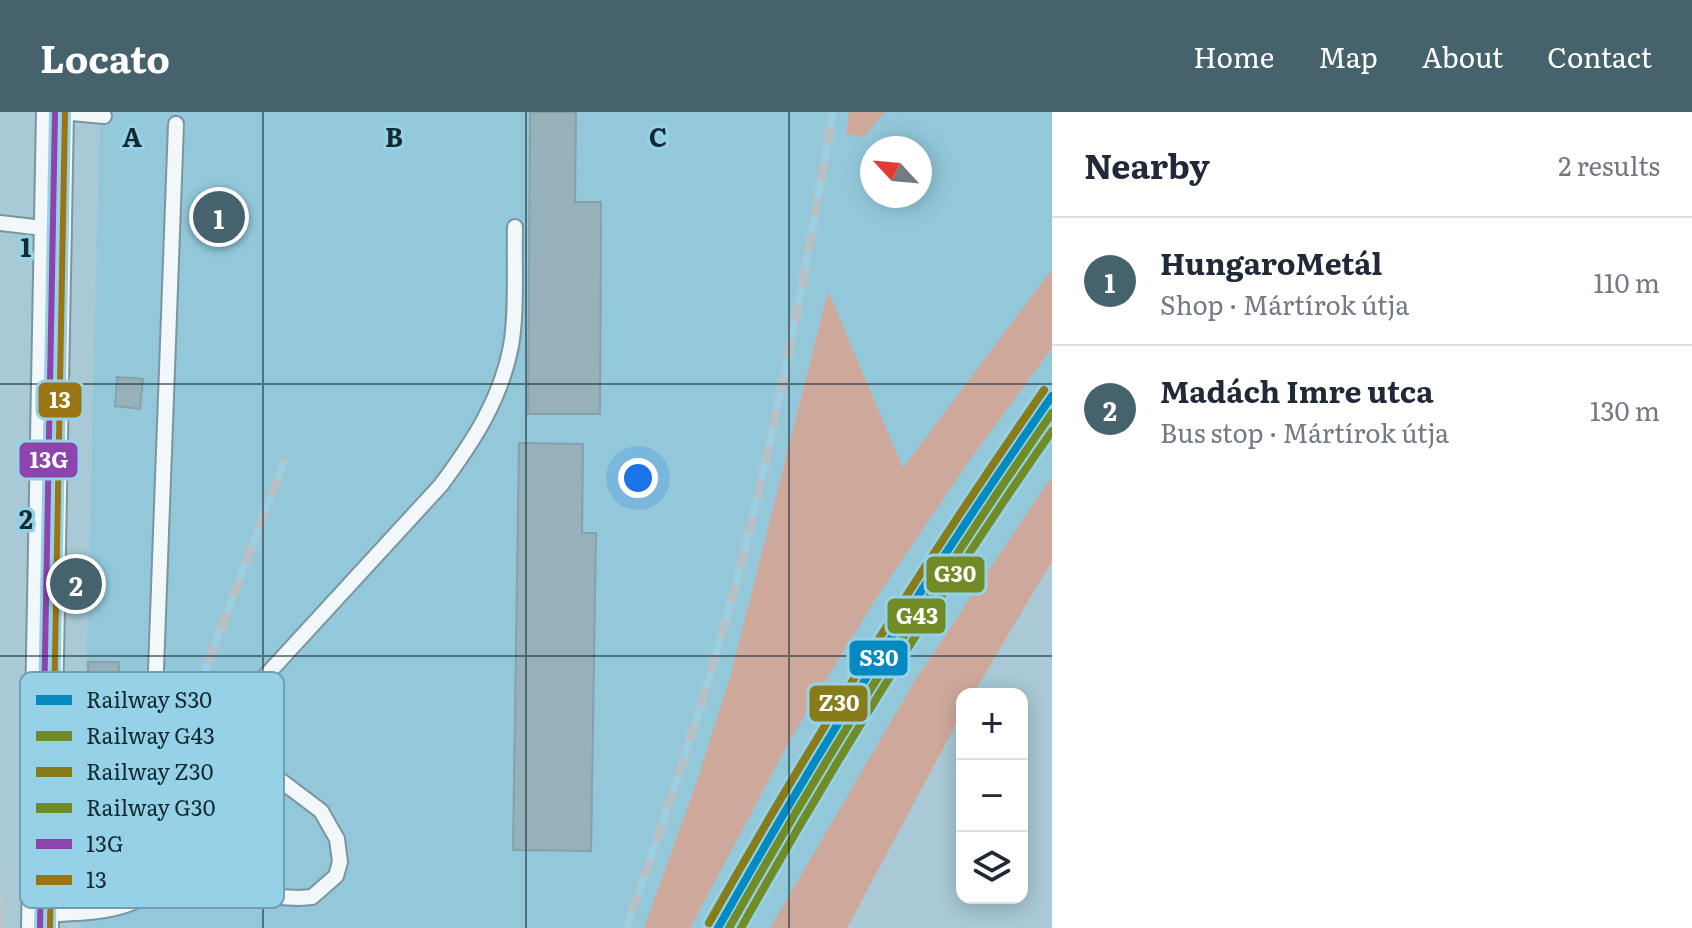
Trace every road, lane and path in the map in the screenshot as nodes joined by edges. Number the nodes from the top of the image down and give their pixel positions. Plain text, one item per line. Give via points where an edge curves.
1 (55, 112) edge
2 (61, 112) edge
3 (104, 116) dead end
4 (176, 124) dead end
5 (0, 223) edge
6 (515, 227) dead end
7 (53, 229) junction
8 (45, 672) edge
9 (156, 672) edge
10 (269, 672) edge
11 (284, 783) edge
12 (284, 897) edge
13 (109, 908) edge
14 (40, 922) edge

1 - 7 street
2 - 3 lane
4 - 9 lane
5 - 7 lane
6 - 10 lane via 512,343 497,395 479,429 441,485
7 - 8 street
11 - 12 lane via 321,811 337,839 340,862 336,876 312,897
13 - 14 lane

